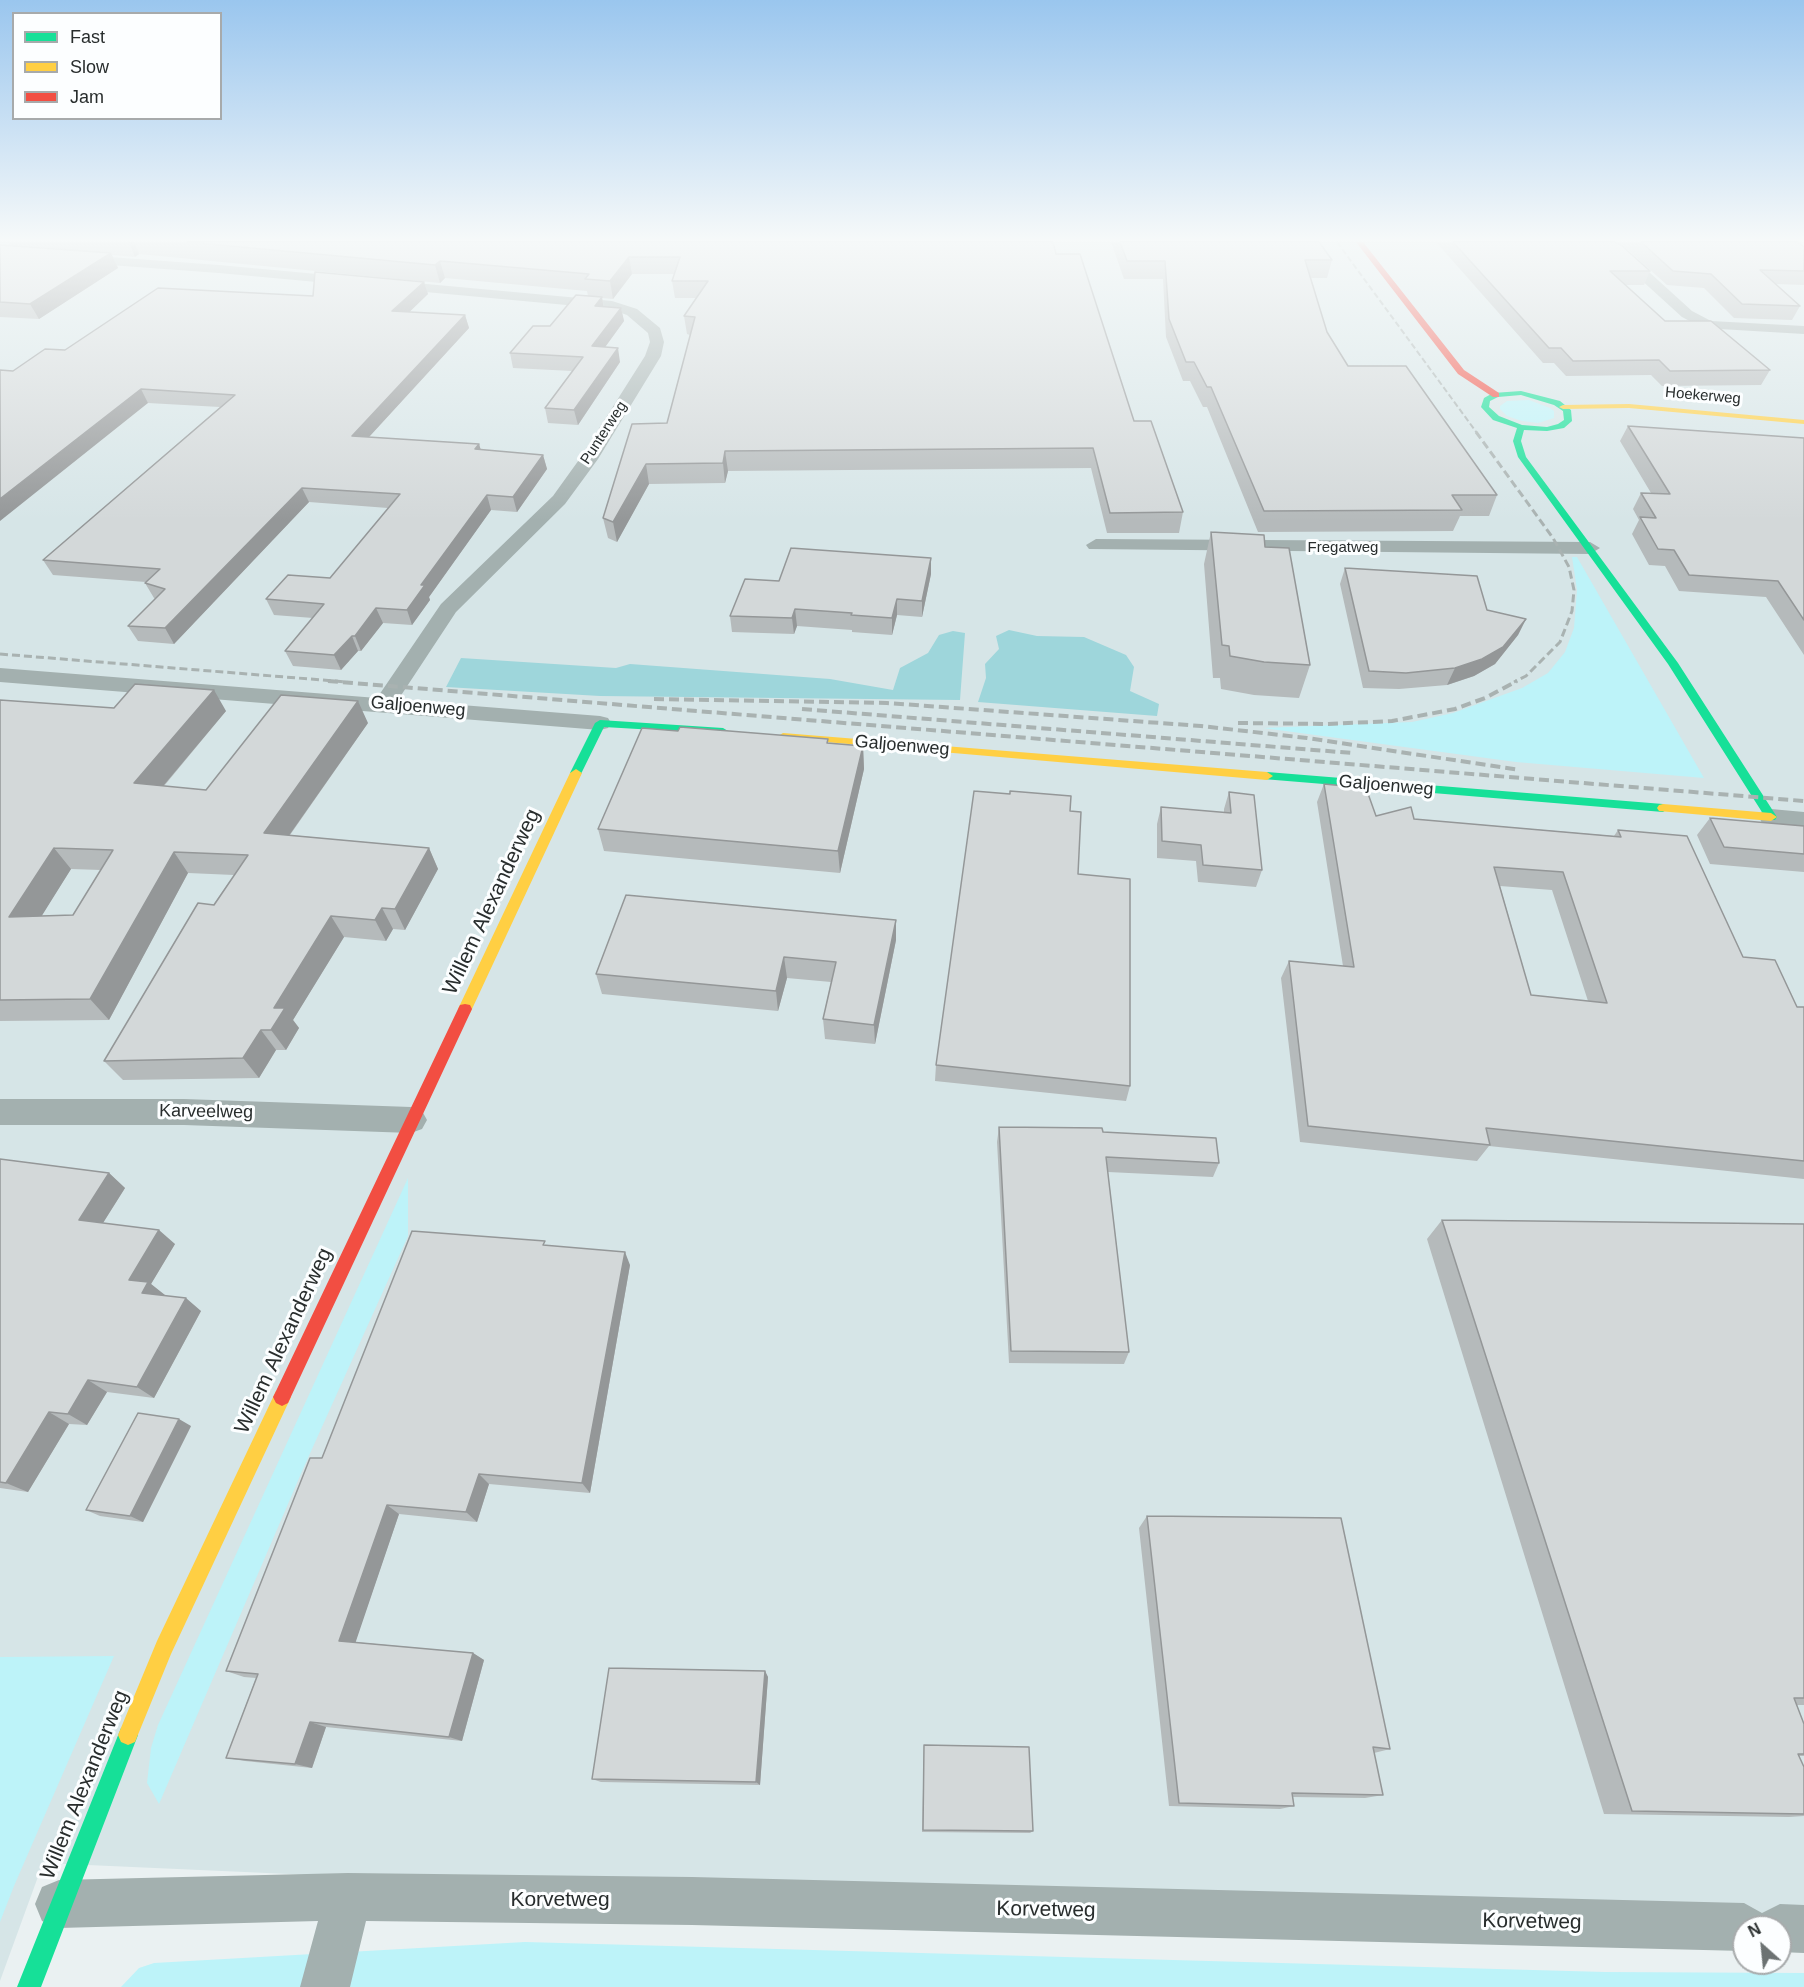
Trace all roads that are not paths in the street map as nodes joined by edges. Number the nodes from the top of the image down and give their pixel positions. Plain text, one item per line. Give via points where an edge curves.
1 (656, 335) edge
2 (1432, 335) edge
3 (1496, 395) junction
4 (1563, 407) junction
5 (1804, 422) edge
6 (1521, 427) junction
7 (1096, 545) dead end
8 (1590, 548) junction
9 (0, 675) edge
10 (384, 704) junction
11 (600, 723) junction
12 (740, 733) edge
13 (764, 735) edge
14 (1771, 817) junction
15 (1804, 820) edge
16 (0, 1112) edge
17 (411, 1120) junction
18 (348, 1897) junction
19 (59, 1904) junction
20 (1732, 1927) edge
21 (29, 1987) edge
22 (325, 1987) edge

1 - 10 street, Punterweg via 653,356 583,468 559,500 448,608
2 - 3 street via 1461,372
3 - 4 street via 1531,395
3 - 6 street via 1485,403 1486,411
4 - 5 street, Hoekerweg via 1629,406
4 - 6 street via 1569,418 1561,426
6 - 8 street via 1517,441 1522,457
7 - 8 street, Fregatweg
8 - 14 street via 1674,663
9 - 10 street, Galjoenweg
10 - 11 street, Galjoenweg
11 - 12 street, Galjoenweg
11 - 17 street, Willem Alexanderweg
13 - 14 street, Galjoenweg
14 - 15 street, Galjoenweg
16 - 17 street, Karveelweg via 184,1112
17 - 19 street, Willem Alexanderweg via 164,1648
18 - 19 street, Korvetweg
18 - 20 street, Korvetweg via 692,1901
18 - 22 street
19 - 21 street, Willem Alexanderweg

